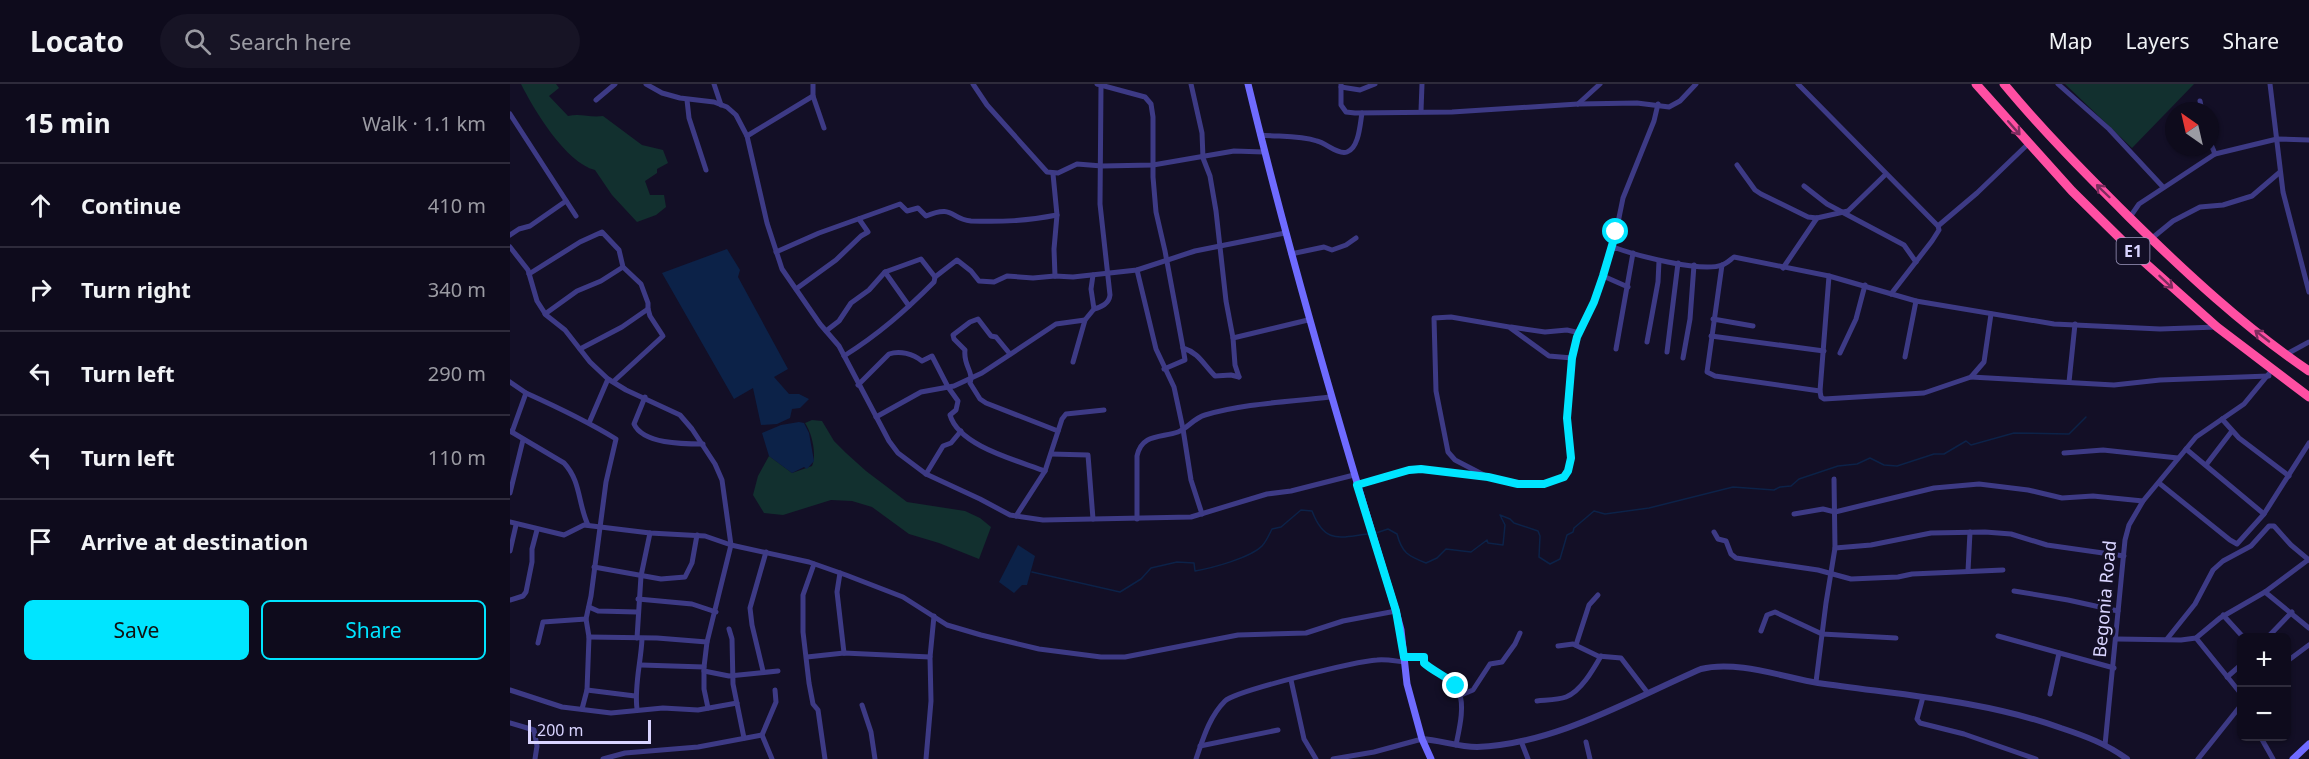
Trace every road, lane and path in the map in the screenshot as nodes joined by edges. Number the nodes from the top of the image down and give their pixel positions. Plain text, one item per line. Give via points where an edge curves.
1 (615, 84) edge
2 (646, 84) edge
3 (714, 84) edge
4 (813, 84) edge
5 (973, 84) edge
6 (1191, 84) edge
7 (1248, 84) edge
8 (1375, 84) edge
9 (1422, 84) edge
10 (1600, 84) edge
11 (1695, 84) edge
12 (1798, 84) edge
13 (1976, 84) edge
14 (2004, 84) edge
15 (2058, 84) edge
16 (2270, 84) edge
17 (1099, 85) edge
18 (1341, 85) edge
19 (716, 92) junction
20 (813, 96) junction
21 (596, 100) dead end
22 (687, 100) junction
23 (706, 101) junction
24 (1578, 104) junction
25 (721, 105) junction
26 (1658, 105) junction
27 (1421, 111) junction
28 (1362, 113) junction
29 (510, 114) edge
30 (824, 128) dead end
31 (2044, 131) junction
32 (1260, 135) junction
33 (747, 136) junction
34 (2277, 140) junction
35 (2309, 140) edge
36 (2028, 144) junction
37 (1264, 152) junction
38 (2219, 153) edge
39 (2212, 156) edge
40 (1203, 158) junction
41 (1153, 165) junction
42 (1737, 165) dead end
43 (1102, 166) junction
44 (706, 170) dead end
45 (2280, 172) junction
46 (1053, 174) junction
47 (1886, 174) junction
48 (1804, 186) dead end
49 (2163, 187) junction
50 (566, 201) junction
51 (1845, 213) junction
52 (1057, 215) junction
53 (576, 216) dead end
54 (2130, 217) junction
55 (1817, 218) junction
56 (859, 219) junction
57 (1938, 226) junction
58 (1285, 233) junction
59 (510, 235) edge
60 (1356, 238) dead end
61 (2151, 240) junction
62 (1220, 246) junction
63 (510, 247) edge
64 (1612, 247) junction
65 (776, 252) junction
66 (1633, 253) junction
67 (1291, 254) junction
68 (1166, 261) junction
69 (1659, 261) junction
70 (1916, 262) junction
71 (1678, 263) junction
72 (1694, 265) junction
73 (1722, 265) junction
74 (623, 267) junction
75 (1783, 268) junction
76 (1137, 270) junction
77 (885, 272) junction
78 (1106, 272) junction
79 (529, 274) junction
80 (1093, 275) junction
81 (1055, 276) junction
82 (1603, 276) junction
83 (1829, 276) junction
84 (935, 277) junction
85 (1866, 285) junction
86 (1628, 287) junction
87 (796, 290) junction
88 (2309, 292) edge
89 (1892, 294) junction
90 (1916, 300) junction
91 (909, 306) junction
92 (648, 309) junction
93 (1094, 309) junction
94 (545, 314) junction
95 (1991, 314) junction
96 (1713, 319) junction
97 (1084, 320) junction
98 (1308, 320) junction
99 (2075, 324) junction
100 (1753, 326) dead end
101 (1509, 327) junction
102 (2217, 327) junction
103 (826, 331) junction
104 (1581, 333) junction
105 (1711, 336) junction
106 (1233, 338) junction
107 (1647, 342) dead end
108 (2307, 343) edge
109 (1183, 348) junction
110 (579, 349) junction
111 (1616, 349) dead end
112 (2309, 350) edge
113 (1824, 351) junction
114 (1667, 352) dead end
115 (1840, 353) dead end
116 (1010, 354) junction
117 (2285, 355) junction
118 (844, 356) junction
119 (1683, 357) dead end
120 (1905, 357) dead end
121 (1572, 358) junction
122 (1072, 362) dead end
123 (1164, 369) junction
124 (2309, 371) edge
125 (2271, 373) junction
126 (972, 377) junction
127 (1971, 377) junction
128 (611, 380) junction
129 (510, 382) edge
130 (2069, 382) junction
131 (858, 385) junction
132 (948, 387) junction
133 (1820, 391) junction
134 (526, 393) junction
135 (645, 397) junction
136 (1330, 397) junction
137 (2309, 397) edge
138 (1104, 410) dead end
139 (876, 417) junction
140 (2222, 419) junction
141 (589, 423) junction
142 (1183, 429) junction
143 (961, 431) junction
144 (1058, 431) junction
145 (2232, 431) junction
146 (511, 432) edge
147 (523, 440) junction
148 (2309, 443) edge
149 (703, 444) junction
150 (2186, 449) junction
151 (2064, 453) dead end
152 (1051, 454) junction
153 (2178, 458) junction
154 (2206, 465) junction
155 (1045, 471) junction
156 (926, 474) junction
157 (1354, 475) junction
158 (2289, 476) junction
159 (1488, 477) junction
160 (1834, 478) dead end
161 (2159, 483) junction
162 (1357, 485) junction
163 (510, 493) edge
164 (2143, 501) junction
165 (1835, 512) junction
166 (1202, 514) junction
167 (1794, 514) dead end
168 (2264, 514) junction
169 (1016, 516) junction
170 (1093, 519) junction
171 (1137, 519) junction
172 (513, 524) edge
173 (588, 525) junction
174 (602, 526) junction
175 (537, 530) junction
176 (1714, 532) dead end
177 (1970, 532) junction
178 (650, 533) junction
179 (697, 535) junction
180 (731, 545) junction
181 (1835, 548) junction
182 (510, 551) edge
183 (766, 552) junction
184 (2124, 556) junction
185 (2308, 560) edge
186 (814, 564) junction
187 (594, 567) junction
188 (2003, 570) dead end
189 (1968, 571) junction
190 (840, 573) junction
191 (1830, 573) junction
192 (640, 576) junction
193 (2014, 591) dead end
194 (2265, 592) junction
195 (1598, 595) dead end
196 (638, 599) junction
197 (510, 600) edge
198 (589, 607) junction
199 (1396, 611) junction
200 (2118, 611) junction
201 (637, 612) junction
202 (716, 612) junction
203 (2292, 612) junction
204 (2223, 615) junction
205 (934, 616) junction
206 (586, 620) junction
207 (729, 628) dead end
208 (2309, 628) edge
209 (1761, 631) dead end
210 (1520, 633) dead end
211 (2239, 633) edge
212 (2272, 633) edge
213 (1821, 634) junction
214 (1998, 636) dead end
215 (589, 637) junction
216 (640, 638) junction
217 (1896, 638) dead end
218 (2196, 638) junction
219 (2117, 639) junction
220 (2167, 639) junction
221 (707, 642) junction
222 (538, 643) dead end
223 (1576, 645) junction
224 (2309, 645) edge
225 (1558, 646) dead end
226 (844, 653) junction
227 (2059, 653) junction
228 (1601, 656) junction
229 (807, 657) junction
230 (930, 657) junction
231 (2291, 658) edge
232 (1404, 659) junction
233 (641, 665) junction
234 (2114, 668) junction
235 (2237, 668) edge
236 (704, 669) junction
237 (778, 671) dead end
238 (763, 672) junction
239 (734, 675) junction
240 (2227, 677) junction
241 (1291, 680) junction
242 (1816, 682) junction
243 (510, 690) edge
244 (587, 690) junction
245 (775, 690) dead end
246 (2237, 690) edge
247 (1647, 692) junction
248 (1461, 694) junction
249 (2050, 694) dead end
250 (635, 696) junction
251 (1923, 697) junction
252 (1537, 701) dead end
253 (737, 703) junction
254 (862, 705) dead end
255 (708, 708) junction
256 (582, 709) junction
257 (637, 709) junction
258 (2237, 709) edge
259 (510, 723) edge
260 (1278, 730) dead end
261 (762, 735) junction
262 (744, 738) junction
263 (1422, 739) junction
264 (1521, 741) junction
265 (2263, 741) edge
266 (1586, 742) dead end
267 (2309, 744) edge
268 (1456, 745) junction
269 (2105, 745) junction
270 (1200, 747) junction
271 (535, 759) edge
272 (603, 759) edge
273 (772, 759) edge
274 (825, 759) edge
275 (874, 759) edge
276 (926, 759) edge
277 (1196, 759) edge
278 (1316, 759) edge
279 (1333, 759) edge
280 (1431, 759) edge
281 (1528, 759) edge
282 (1590, 759) edge
283 (2037, 759) edge
284 (2127, 759) edge
285 (2198, 759) edge
286 (2273, 759) edge
287 (2293, 759) edge

1 - 21 street
2 - 22 street
3 - 19 street
4 - 20 street
5 - 46 street via 1027,151
6 - 40 street via 1202,133
7 - 32 main road
8 - 18 street via 1360,90
9 - 27 street
10 - 24 street
11 - 26 street via 1674,105
12 - 47 street
13 -> 36 highway, E1
14 - 31 highway, E1
15 - 49 street via 2109,129
16 - 34 street
17 - 41 street via 1145,97 1151,104
17 - 43 street
18 - 28 street via 1341,105 1345,111
19 - 23 street
19 - 25 street
20 - 30 street
20 - 33 street
22 - 23 street
22 - 44 street
23 - 25 street
24 - 26 street
24 - 27 street
25 - 33 street via 736,115
26 - 64 street via 1623,198
27 - 28 street
28 - 32 street via 1358,134 1348,152 1305,138
29 - 50 street
31 - 36 highway
54 -> 31 highway, E1
32 - 37 main road
33 - 65 street
34 - 35 street
34 - 38 street
34 - 45 street
36 - 57 street
36 -> 102 highway, E1 via 2142,260
37 - 40 street via 1234,151
37 - 58 main road
39 - 49 street
40 - 41 street
40 - 62 street
41 - 43 street
41 - 68 street via 1156,212
42 - 55 street via 1761,194
43 - 46 street via 1077,164
43 - 78 street via 1100,204
45 - 61 street via 2252,196 2200,207 2173,221
45 - 88 street
46 - 52 street
47 - 51 street
47 - 57 street
48 - 51 street
49 - 54 street via 2139,204
50 - 53 street
50 - 59 street
51 - 55 street
51 - 70 street via 1904,245
52 - 56 street via 1018,222 968,220 939,210 926,216 918,208 907,211 900,204
52 - 81 street
54 - 61 highway, E1
55 - 75 street
56 - 65 street
56 - 87 street via 868,232
57 - 70 street
58 - 62 street
58 - 67 main road
60 - 67 street via 1332,250 1324,247
117 -> 61 highway, E1
62 - 68 street
62 - 106 street
63 - 79 street
64 - 66 street
64 - 82 street
65 - 87 street
66 - 69 street
66 - 86 street
67 - 98 main road
68 - 76 street
68 - 109 street
69 - 71 street
69 - 107 street
70 - 89 street
71 - 72 street
71 - 114 street
72 - 73 street
72 - 119 street
73 - 75 street via 1734,257
73 - 96 street
74 - 79 street via 620,250 602,232
74 - 92 street via 640,284
74 - 94 street via 577,291
75 - 83 street
76 - 78 street
76 - 123 street
77 - 84 street via 921,259
77 - 91 street
77 - 103 street
78 - 80 street
78 - 93 street via 1109,299
79 - 94 street
80 - 81 street
80 - 93 street
81 - 84 street via 1007,276 994,282 979,281 957,260
82 - 86 street
82 - 104 street
83 - 85 street
83 - 113 street
84 - 91 street
85 - 89 street
85 - 115 street
86 - 111 street
87 - 103 street
89 - 90 street
90 - 95 street
90 - 120 street
91 - 118 street via 878,334
92 - 110 street
92 - 128 street via 663,336
93 - 97 street
94 - 110 street via 565,330
95 - 99 street
95 - 127 street via 1984,362
96 - 100 street
96 - 105 street
97 - 116 street via 1056,324
97 - 122 street
98 - 106 street
98 - 136 main road
99 - 102 street via 2113,328
99 - 130 street
101 - 104 street
101 - 121 street via 1549,356
101 - 159 street via 1451,317 1434,318 1436,391 1448,452 1455,460
102 - 125 highway, E1
103 - 118 street
104 - 121 street
105 - 113 street
105 - 133 street via 1709,374
106 - 109 street via 1239,377 1215,376 1193,351
108 - 112 street
108 - 117 street
109 - 123 street via 1185,360
110 - 128 street
113 - 133 street
116 - 126 street
116 - 126 street via 978,319 973,319 953,335 965,350 964,360
117 - 124 highway, E1
118 - 131 street
121 - 159 street via 1567,418 1571,458 1566,475 1544,484 1518,484
123 - 142 street via 1173,383
125 - 130 street via 2114,385
125 - 137 highway, E1
125 - 140 street, Begonia Road via 2244,404
126 - 132 street
126 - 144 street via 970,382 986,403
127 - 130 street
127 - 133 street via 1924,393 1824,399
128 - 135 street
128 - 141 street
129 - 134 street
131 - 132 street via 885,356 894,352 914,354 922,361 932,356
131 - 139 street
132 - 139 street via 921,392
132 - 143 street via 958,400 950,415 953,426
134 - 141 street
134 - 146 street
135 - 149 street via 676,412
135 - 149 street via 634,424 637,430 675,444
136 - 142 street via 1204,415
136 - 157 main road
138 - 144 street via 1066,414
139 - 156 street via 898,453
140 - 145 street
140 - 150 street, Begonia Road via 2201,432
141 - 174 street via 616,439 606,482
142 - 166 street via 1191,480
142 - 171 street via 1162,434 1139,448
143 - 155 street via 974,443
143 - 156 street via 943,446
144 - 152 street
145 - 154 street
145 - 158 street
146 - 147 street
147 - 163 street
147 - 173 street via 570,469
148 - 158 street
149 - 180 street via 722,480
150 - 153 street, Begonia Road
150 - 154 street
151 - 153 street via 2103,450
152 - 155 street
152 - 170 street via 1088,455
153 - 161 street, Begonia Road
154 - 168 street
155 - 169 street
156 - 169 street
157 - 162 main road
157 - 166 street via 1267,494
158 - 168 street
159 - 162 street via 1421,469
160 - 165 street
161 - 164 street, Begonia Road
161 - 168 street via 2233,543 2237,544
162 - 199 main road
164 - 165 street via 2093,496 2062,498 1979,484 1934,488
164 - 184 street, Begonia Road via 2126,532
165 - 167 street via 1823,509
165 - 181 street
166 - 171 street
169 - 170 street
170 - 171 street
172 - 175 street
172 - 182 street
173 - 174 street
173 - 175 street via 564,535
174 - 178 street
174 - 187 street
175 - 197 street via 526,592
176 - 191 street via 1736,558
177 - 181 street via 1931,533
177 - 184 street via 2010,534 2047,545
177 - 189 street
178 - 179 street
178 - 192 street
179 - 180 street
179 - 192 street via 693,563 685,578
180 - 183 street
180 - 202 street
181 - 191 street
183 - 186 street
183 - 238 street via 750,608
184 - 200 street, Begonia Road
185 - 194 street
185 - 220 street via 2274,526 2269,526 2251,546 2213,570 2195,604
186 - 190 street
186 - 229 street via 803,594
187 - 192 street
187 - 198 street
188 - 189 street
189 - 191 street via 1851,579
190 - 205 street via 903,597
190 - 226 street via 837,592
191 - 213 street
192 - 196 street
193 - 200 street
194 - 203 street
194 - 204 street
195 - 223 street via 1589,605
196 - 201 street
196 - 202 street via 687,603
198 - 201 street via 598,611
198 - 206 street
199 - 205 street via 1306,633 1238,635 1125,657 1048,650 997,640 947,625
199 - 232 main road
200 - 219 street, Begonia Road
201 - 216 street
202 - 221 street
203 - 208 street
203 - 212 street
204 - 211 street
204 - 218 street
205 - 230 street
206 - 215 street
206 - 222 street via 543,622
207 - 239 street
209 - 213 street via 1767,615 1775,612
210 - 248 street via 1502,662 1490,664 1473,690
213 - 217 street
213 - 242 street
214 - 227 street
215 - 216 street
215 - 244 street
216 - 221 street
216 - 233 street
218 - 220 street
218 - 240 street
219 - 220 street
219 - 234 street, Begonia Road
221 - 236 street
223 - 225 street
223 - 228 street
224 - 231 street
226 - 229 street
226 - 230 street
227 - 234 street
227 - 249 street
228 - 247 street via 1624,660
228 - 252 street via 1572,693 1564,698
229 - 274 street
230 - 276 street
232 - 241 street via 1366,662
232 - 248 street via 1424,657 1424,663 1454,683
232 - 263 main road
233 - 236 street
233 - 250 street
234 - 269 street, Begonia Road
235 - 240 street
236 - 239 street
236 - 255 street
237 - 238 street
238 - 239 street
239 - 253 street
240 - 246 street
241 - 270 street via 1227,699 1210,720
241 - 278 street via 1304,739
242 - 247 street via 1755,670 1708,667
242 - 251 street
243 - 256 street via 562,707
244 - 250 street
244 - 256 street
245 - 261 street via 776,702
247 - 264 street via 1568,727
248 - 268 street
250 - 257 street
251 - 269 street via 1988,706
251 - 283 street via 1917,719 1920,723
253 - 255 street
253 - 262 street
254 - 275 street
255 - 257 street
256 - 257 street via 611,713
258 - 285 street
259 - 271 street via 534,730
260 - 270 street
261 - 262 street
261 - 273 street
262 - 272 street
263 - 268 street
263 - 279 street
263 - 280 main road
264 - 268 street via 1476,747
264 - 281 street
265 - 286 street
266 - 282 street
267 - 287 main road
269 - 284 street
270 - 277 street

